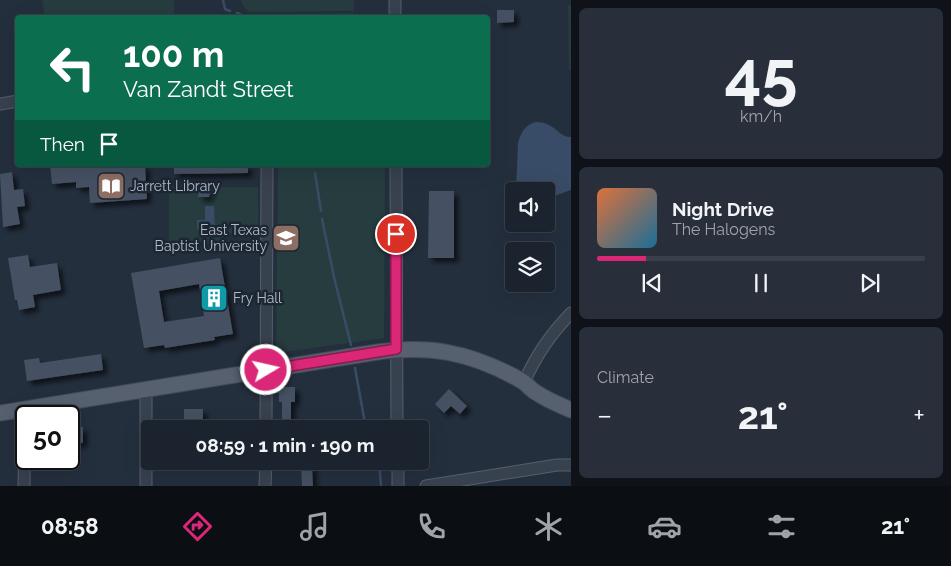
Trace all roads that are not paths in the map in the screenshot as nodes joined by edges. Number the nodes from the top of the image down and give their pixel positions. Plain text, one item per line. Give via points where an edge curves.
1 (394, 0) edge
2 (395, 15) edge
3 (15, 102) edge
4 (0, 104) edge
5 (267, 167) edge
6 (396, 167) edge
7 (571, 313) edge
8 (396, 349) junction
9 (266, 370) junction
10 (524, 382) junction
11 (146, 389) junction
12 (571, 400) edge
13 (49, 405) edge
14 (571, 410) edge
15 (15, 411) edge
16 (0, 413) edge
17 (266, 420) edge
18 (397, 420) edge
19 (571, 459) edge
20 (557, 465) junction
21 (571, 465) edge
22 (24, 470) edge
23 (266, 470) edge
24 (398, 470) edge
25 (497, 480) edge
26 (24, 486) edge
27 (146, 486) edge
28 (265, 486) edge
29 (398, 486) edge
30 (426, 486) edge

1 - 2 street
3 - 4 street
5 - 9 street
6 - 8 street
7 - 10 street via 540,349
8 - 9 main road
8 - 10 main road via 429,349 458,354
8 - 18 street
9 - 11 main road
9 - 17 street
10 - 12 main road via 540,385
10 - 14 main road via 535,392
11 - 13 main road
11 - 27 street
15 - 16 main road
19 - 20 street
20 - 21 street
20 - 25 street
22 - 26 street
23 - 28 street
24 - 29 street
25 - 30 street

